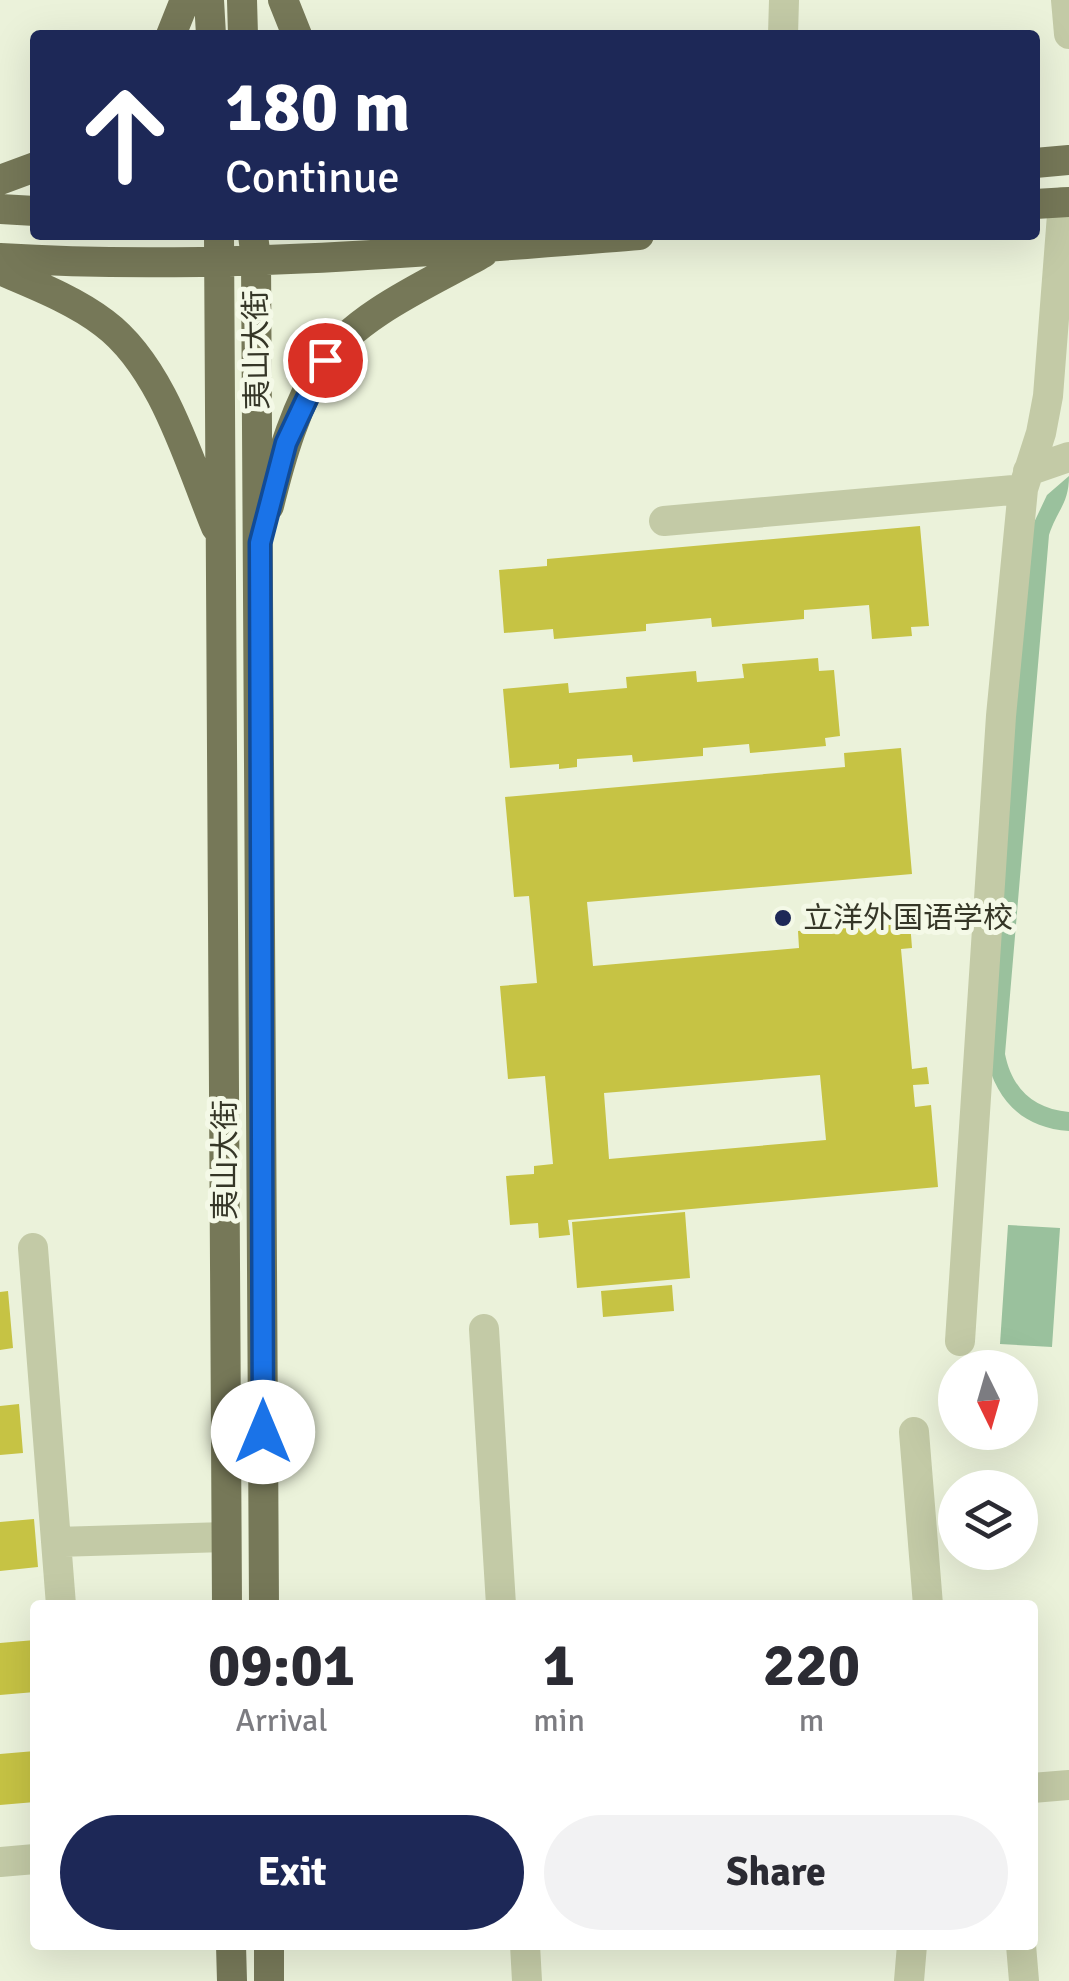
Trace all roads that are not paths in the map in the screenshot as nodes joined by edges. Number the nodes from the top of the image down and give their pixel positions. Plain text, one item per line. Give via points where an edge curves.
1 (185, 0) edge
2 (209, 0) edge
3 (283, 0) edge
4 (784, 0) edge
5 (1066, 0) edge
6 (173, 30) edge
7 (211, 30) edge
8 (295, 30) edge
9 (784, 30) edge
10 (1069, 34) edge
11 (1069, 160) edge
12 (1040, 163) edge
13 (30, 169) edge
14 (0, 180) edge
15 (1056, 203) edge
16 (0, 209) edge
17 (30, 211) edge
18 (574, 240) edge
19 (496, 246) junction
20 (254, 247) edge
21 (219, 248) edge
22 (0, 258) edge
23 (0, 270) edge
24 (1069, 458) edge
25 (1026, 480) junction
26 (664, 521) dead end
27 (222, 541) junction
28 (260, 543) junction
29 (33, 1248) dead end
30 (484, 1329) dead end
31 (960, 1341) dead end
32 (914, 1432) dead end
33 (226, 1537) junction
34 (56, 1542) junction
35 (61, 1600) edge
36 (226, 1600) edge
37 (264, 1600) edge
38 (501, 1600) edge
39 (928, 1600) edge
40 (1069, 1785) edge
41 (1038, 1788) edge
42 (30, 1859) edge
43 (0, 1862) edge
44 (232, 1950) edge
45 (268, 1950) edge
46 (524, 1950) edge
47 (912, 1950) edge
48 (1021, 1950) edge
49 (232, 1981) edge
50 (269, 1981) edge
51 (527, 1981) edge
52 (909, 1981) edge
53 (1024, 1981) edge

1 - 6 main road
2 - 7 main road
3 - 8 main road
4 - 9 street
5 - 10 street
11 - 12 main road
13 - 14 main road
15 - 25 street via 1048,396
16 - 17 main road
18 - 19 main road
19 - 20 main road
19 - 28 main road via 360,325 325,360 286,443
20 - 21 main road
20 - 28 main road, 夷山大街
21 - 22 main road
21 - 27 main road, 夷山大街
23 - 27 main road via 106,324 140,361 170,413
24 - 25 street
25 - 26 street
25 - 31 street via 1000,735
27 - 33 main road, 夷山大街
28 - 37 main road, 夷山大街
29 - 34 street
30 - 38 street
32 - 39 street
33 - 34 street
33 - 36 main road, 夷山大街
34 - 35 street
40 - 41 street
42 - 43 street
44 - 49 main road
45 - 50 main road
46 - 51 street
47 - 52 street
48 - 53 street

